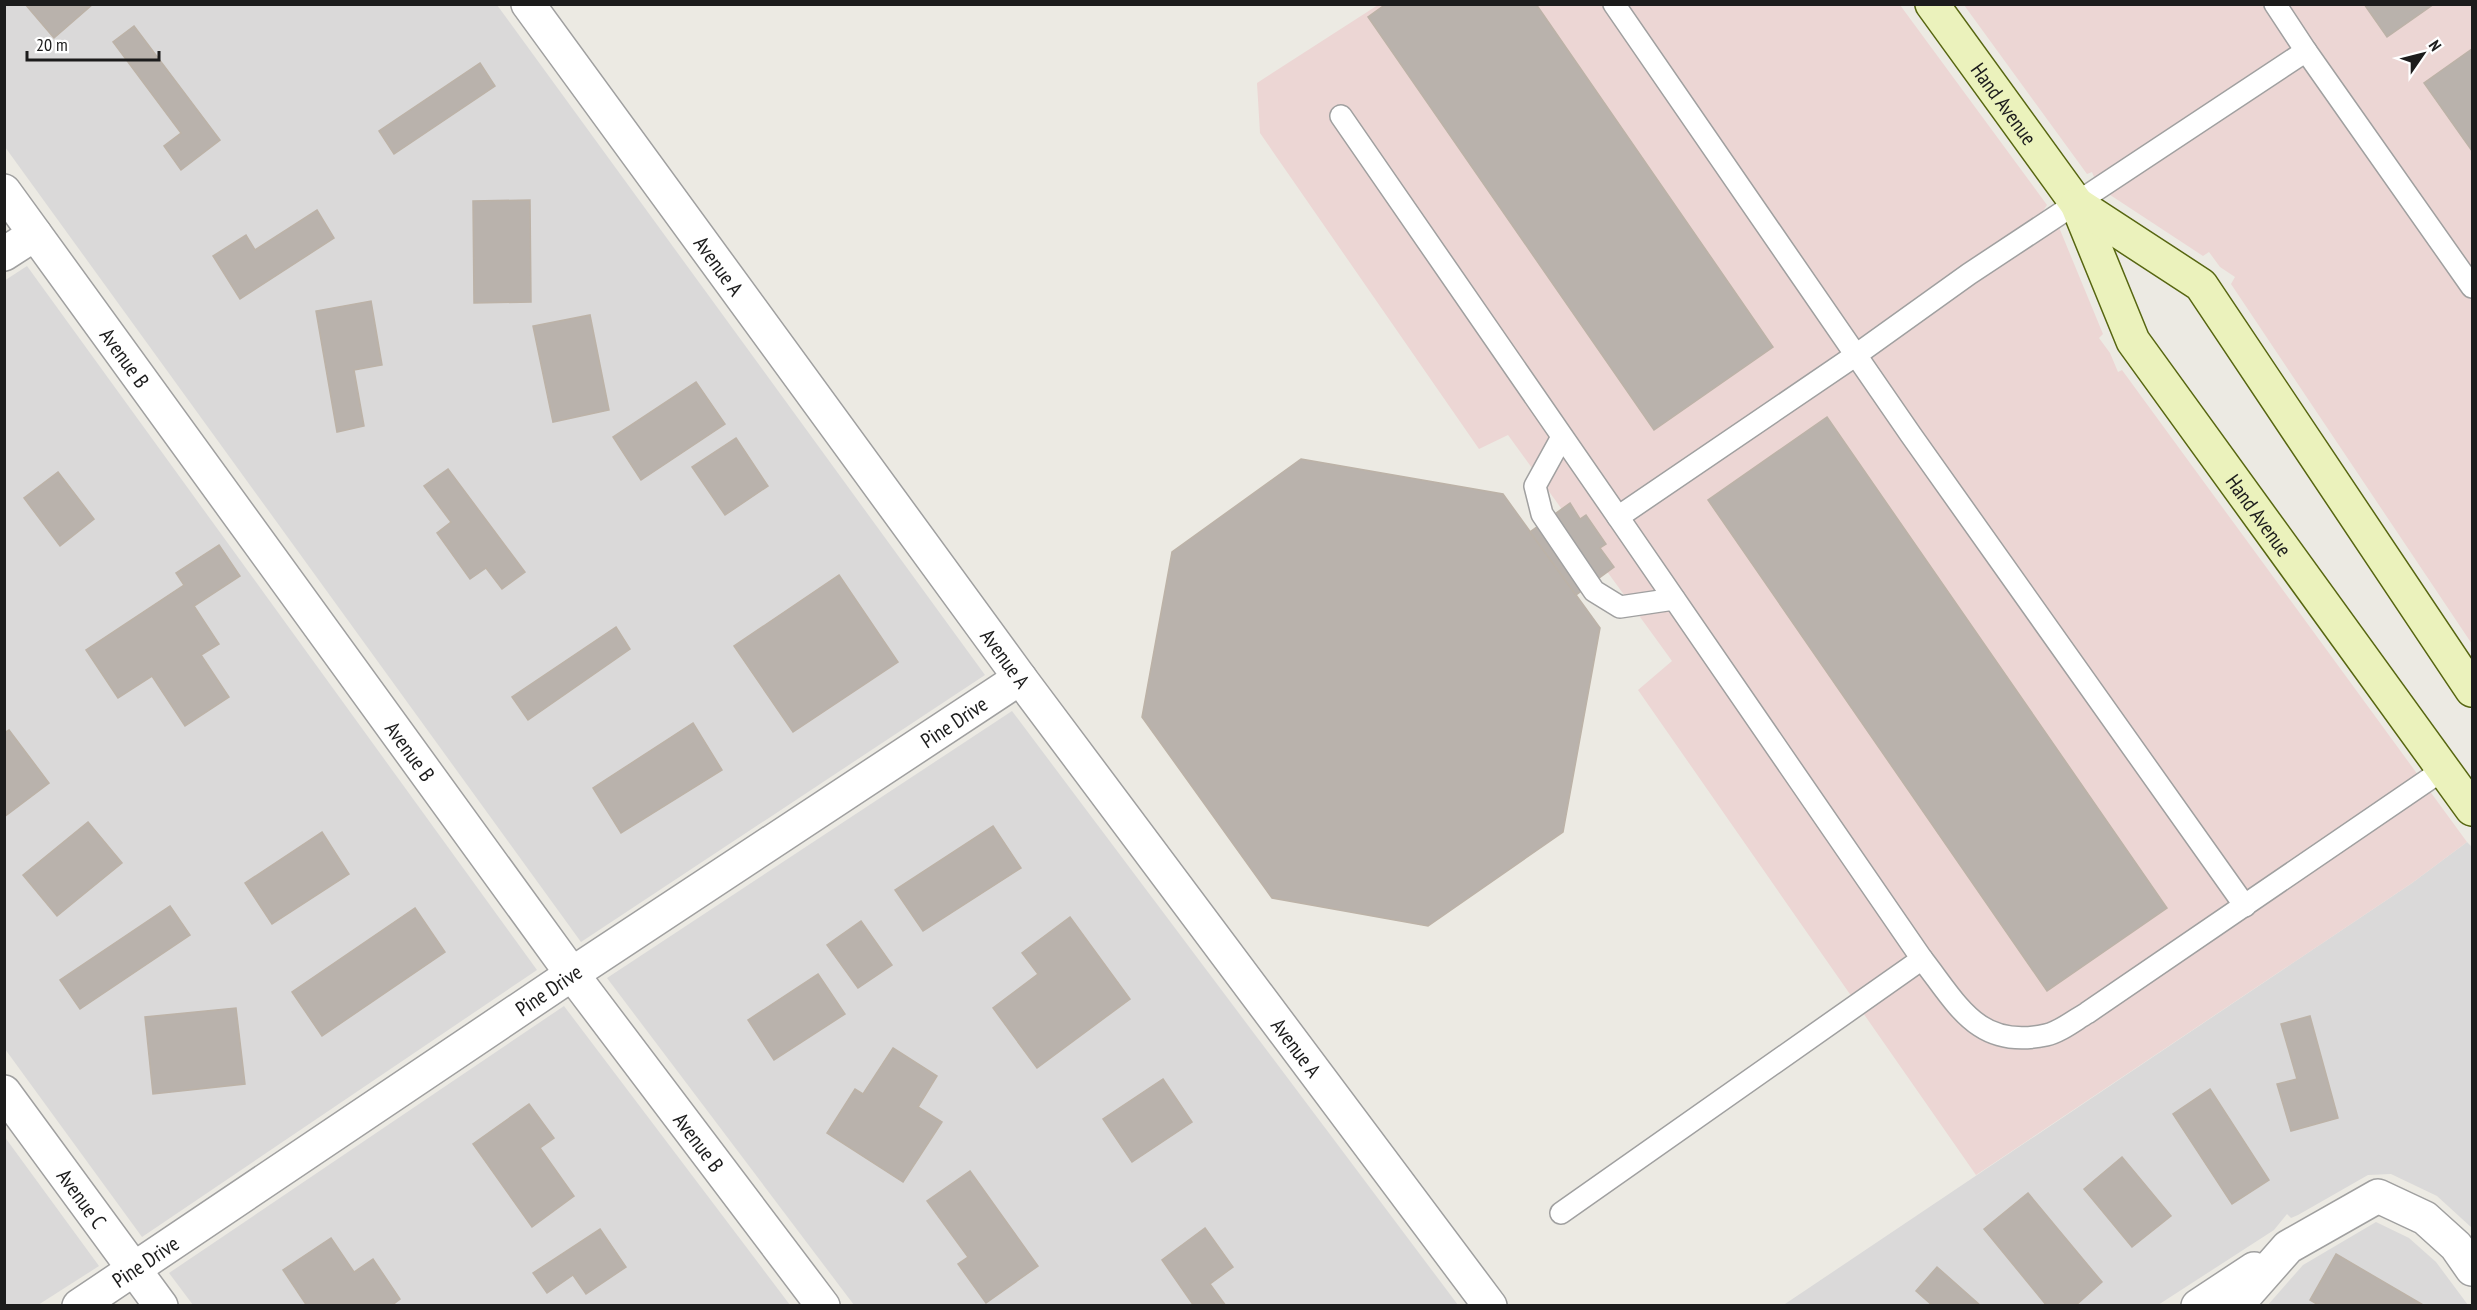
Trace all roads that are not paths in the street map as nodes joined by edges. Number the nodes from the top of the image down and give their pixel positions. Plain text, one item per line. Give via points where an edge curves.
1 (528, 4) edge
2 (1614, 4) edge
3 (1932, 4) edge
4 (2275, 4) edge
5 (2306, 51) junction
6 (1341, 116) dead end
7 (4, 191) edge
8 (2077, 204) junction
9 (35, 234) junction
10 (4, 254) edge
11 (2472, 287) edge
12 (1857, 355) junction
13 (1562, 437) junction
14 (1618, 517) junction
15 (1674, 599) junction
16 (1020, 678) junction
17 (2472, 690) edge
18 (2444, 769) junction
19 (2472, 809) edge
20 (2245, 906) junction
21 (1923, 959) junction
22 (572, 974) junction
23 (4, 1092) edge
24 (1561, 1213) dead end
25 (2288, 1247) junction
26 (134, 1269) junction
27 (2472, 1269) edge
28 (79, 1305) edge
29 (161, 1305) edge
30 (823, 1305) edge
31 (1490, 1305) edge
32 (2198, 1305) edge
33 (2236, 1305) edge

1 - 16 street, Avenue A
2 - 12 lane
3 - 8 street, Hand Avenue
4 - 5 lane
5 - 8 lane
5 - 11 lane
6 - 13 lane
7 - 9 street, Avenue B
8 - 12 lane via 1969,274
8 - 17 street, Hand Avenue via 2201,285
8 - 18 street, Hand Avenue via 2133,341
9 - 10 street
9 - 22 street, Avenue B
12 - 14 lane
12 - 20 lane
13 - 14 lane
13 - 15 lane via 1534,486 1542,514 1594,591 1620,607
14 - 15 lane
15 - 21 lane
16 - 22 street, Pine Drive
16 - 31 street, Avenue A
18 - 19 street, Hand Avenue
18 - 20 lane
20 - 21 lane via 2048,1035 2018,1038 1989,1033 1968,1018
21 - 24 lane
22 - 26 street, Pine Drive
22 - 30 street, Avenue B
23 - 26 street, Avenue C
25 - 27 street via 2378,1196 2425,1218 2456,1246
25 - 32 street
25 - 33 street
26 - 28 street, Pine Drive
26 - 29 street, Avenue C

